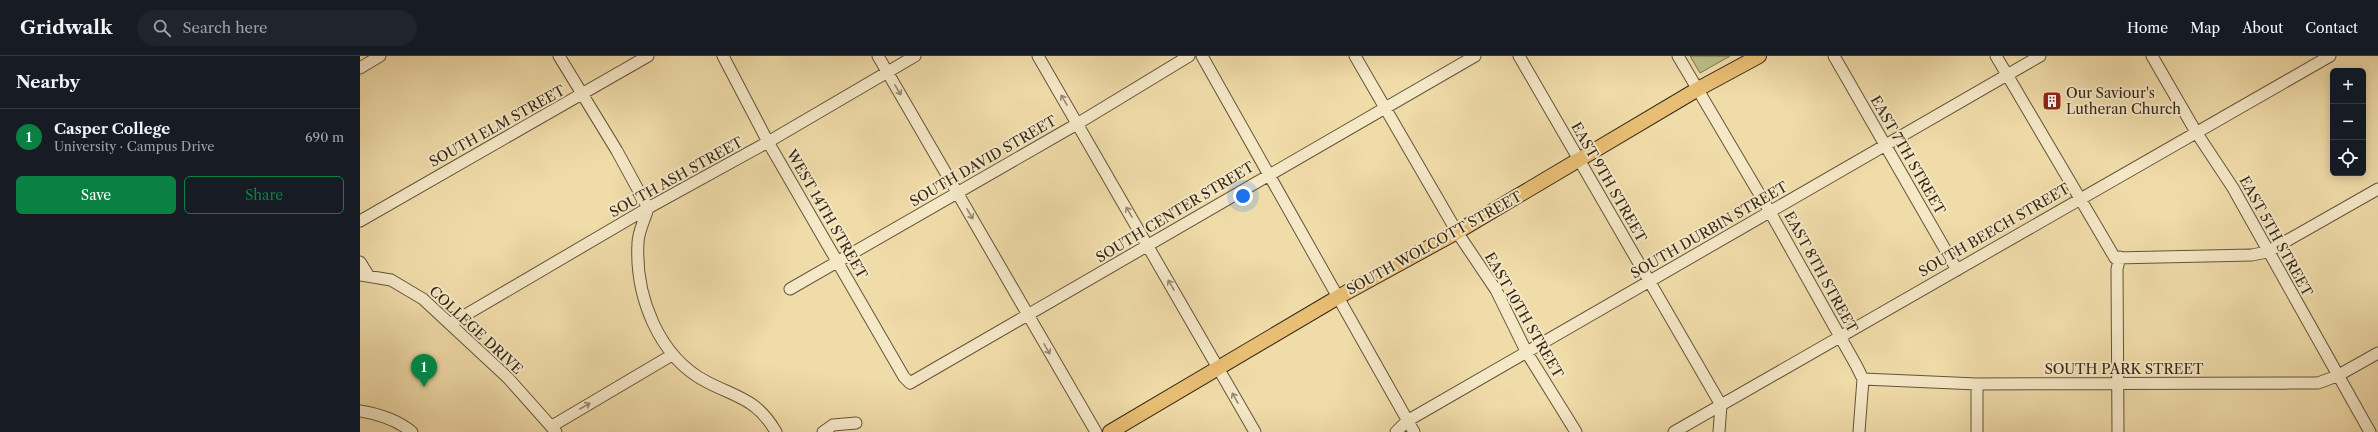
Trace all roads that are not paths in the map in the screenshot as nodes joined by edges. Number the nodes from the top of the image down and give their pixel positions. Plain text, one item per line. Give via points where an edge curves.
1 (380, 56) edge
2 (559, 56) edge
3 (648, 56) edge
4 (723, 56) edge
5 (878, 56) edge
6 (916, 56) edge
7 (1038, 56) edge
8 (1188, 56) edge
9 (1202, 56) edge
10 (1355, 56) edge
11 (1475, 56) edge
12 (1519, 56) edge
13 (1678, 56) edge
14 (1759, 56) edge
15 (1834, 56) edge
16 (1996, 56) edge
17 (2040, 56) edge
18 (2152, 56) edge
19 (2330, 56) edge
20 (360, 68) edge
21 (887, 72) junction
22 (2007, 74) junction
23 (1698, 90) junction
24 (582, 96) junction
25 (1386, 109) junction
26 (1077, 124) junction
27 (2196, 132) junction
28 (768, 142) junction
29 (1886, 147) junction
30 (1580, 159) junction
31 (1269, 174) junction
32 (2378, 189) edge
33 (958, 192) junction
34 (2080, 198) junction
35 (648, 208) junction
36 (1770, 212) junction
37 (360, 221) edge
38 (1457, 232) junction
39 (1149, 246) junction
40 (2267, 252) junction
41 (2120, 258) junction
42 (360, 262) edge
43 (838, 262) junction
44 (1957, 270) junction
45 (364, 275) edge
46 (1648, 281) junction
47 (790, 289) dead end
48 (1340, 296) junction
49 (1028, 316) junction
50 (450, 324) junction
51 (1840, 335) junction
52 (1527, 353) junction
53 (2378, 353) edge
54 (672, 355) junction
55 (1218, 370) junction
56 (2338, 376) junction
57 (1863, 379) junction
58 (910, 383) joint
59 (1977, 384) junction
60 (2118, 385) junction
61 (1721, 405) junction
62 (360, 411) edge
63 (1407, 421) junction
64 (856, 423) dead end
65 (554, 429) edge
66 (412, 432) edge
67 (776, 432) edge
68 (823, 432) edge
69 (1096, 432) edge
70 (1110, 432) edge
71 (1255, 432) edge
72 (1396, 432) edge
73 (1414, 432) edge
74 (1576, 432) edge
75 (1674, 432) edge
76 (1719, 432) edge
77 (1859, 432) edge
78 (1977, 432) edge
79 (2118, 432) edge
80 (2370, 432) edge

1 - 20 street
2 - 24 street
3 - 24 street, SOUTH ELM STREET
4 - 28 street, WEST 14TH STREET
5 - 21 street
6 - 21 street, SOUTH ASH STREET
26 -> 7 street
8 - 26 street, SOUTH DAVID STREET
9 - 31 street
10 - 25 street, EAST 10TH STREET
11 - 25 street, SOUTH CENTER STREET
12 - 30 street, EAST 9TH STREET
13 - 23 street, EAST 8TH STREET
14 - 23 main road, SOUTH WOLCOTT STREET
15 - 29 street, EAST 7TH STREET
16 - 22 street
17 - 22 street, SOUTH DURBIN STREET
18 - 27 street, EAST 5TH STREET
19 - 27 street, SOUTH BEECH STREET
21 - 28 street, SOUTH ASH STREET
21 -> 33 street
22 - 29 street, SOUTH DURBIN STREET
22 - 34 street
23 - 30 main road, SOUTH WOLCOTT STREET
23 - 36 street, EAST 8TH STREET
24 - 35 street via 617,151
24 - 37 street, SOUTH ELM STREET
25 - 31 street, SOUTH CENTER STREET
25 - 38 street, EAST 10TH STREET
26 - 33 street, SOUTH DAVID STREET
39 -> 26 street
27 - 34 street, SOUTH BEECH STREET
27 - 40 street, EAST 5TH STREET via 2233,188
28 - 35 street, SOUTH ASH STREET
28 - 43 street, WEST 14TH STREET
29 - 36 street, SOUTH DURBIN STREET
29 - 44 street, EAST 7TH STREET
30 - 38 main road, SOUTH WOLCOTT STREET
30 - 46 street, EAST 9TH STREET
31 - 39 street, SOUTH CENTER STREET
31 - 48 street
32 - 40 street
33 - 43 street, SOUTH DAVID STREET
33 -> 49 street
34 - 41 street via 2115,258
34 - 44 street, SOUTH BEECH STREET
35 - 50 street, SOUTH ASH STREET
35 - 54 street via 638,242 641,292 655,326
36 - 46 street, SOUTH DURBIN STREET
36 - 51 street, EAST 8TH STREET
38 - 48 main road, SOUTH WOLCOTT STREET
38 - 52 street, EAST 10TH STREET via 1496,290
39 - 49 street, SOUTH CENTER STREET
55 -> 39 street
40 - 41 street via 2252,255
40 - 56 street, EAST 5TH STREET
41 - 60 street via 2117,269
42 - 45 street
43 - 47 street, SOUTH DAVID STREET
43 - 58 street, WEST 14TH STREET via 904,377
44 - 51 street, SOUTH BEECH STREET
45 - 50 street, COLLEGE DRIVE via 391,280 417,295
46 - 52 street, SOUTH DURBIN STREET
46 - 61 street, EAST 9TH STREET
48 - 55 main road, SOUTH WOLCOTT STREET
48 - 63 street
49 - 58 street, SOUTH CENTER STREET
49 -> 69 street
50 - 65 street, COLLEGE DRIVE via 508,378
51 - 57 street, EAST 8TH STREET
51 - 61 street, SOUTH BEECH STREET
52 - 63 street, SOUTH DURBIN STREET
52 - 74 street, EAST 10TH STREET
53 - 56 street, SOUTH PARK STREET
65 -> 54 street
54 - 67 street via 706,382 754,404 768,418
55 - 70 main road, SOUTH WOLCOTT STREET
71 -> 55 street
56 - 60 street, SOUTH PARK STREET via 2318,383
56 - 80 street, EAST 5TH STREET
57 - 59 street, SOUTH PARK STREET
57 - 77 street
59 - 60 street, SOUTH PARK STREET
59 - 78 street
60 - 79 street
61 - 75 street, SOUTH BEECH STREET
61 - 76 street
62 - 66 street via 395,421
63 - 72 street, SOUTH DURBIN STREET
63 - 73 street
64 - 68 street via 833,425

